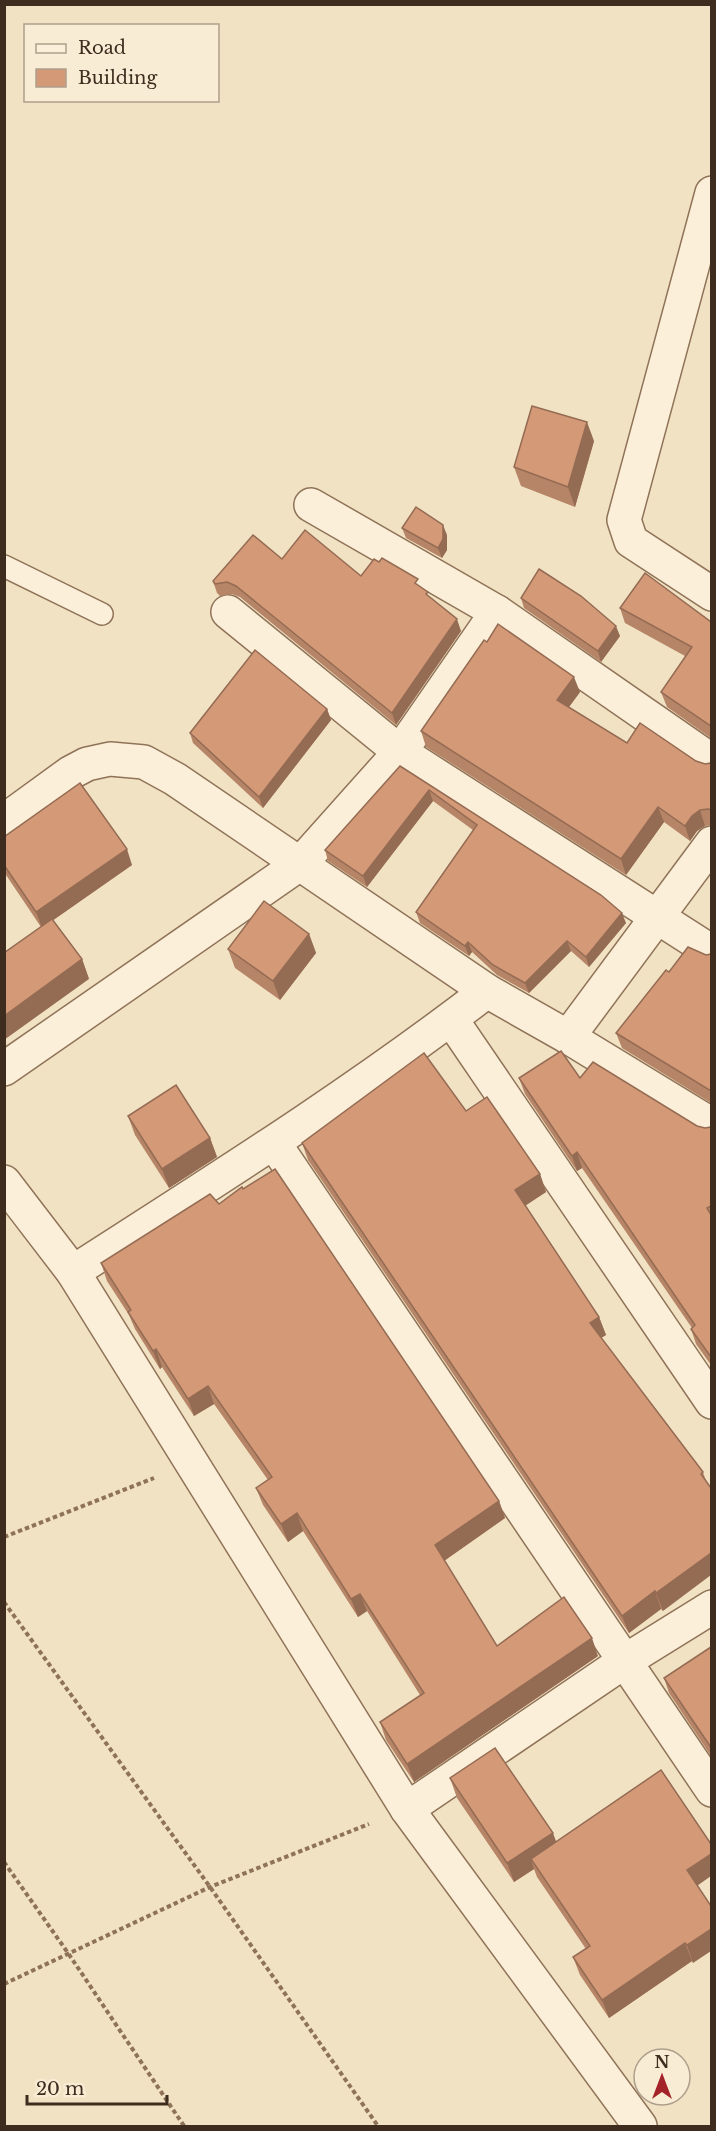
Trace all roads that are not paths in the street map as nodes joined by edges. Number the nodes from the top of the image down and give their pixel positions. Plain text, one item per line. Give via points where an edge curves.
1 (711, 193) edge
2 (311, 505) dead end
3 (4, 566) edge
4 (711, 594) edge
5 (228, 612) dead end
6 (498, 612) junction
7 (102, 614) dead end
8 (400, 752) junction
9 (711, 761) edge
10 (4, 821) edge
11 (711, 843) edge
12 (301, 863) junction
13 (656, 917) junction
14 (711, 952) edge
15 (487, 991) junction
16 (451, 1018) junction
17 (568, 1037) junction
18 (4, 1069) edge
19 (711, 1125) edge
20 (274, 1143) junction
21 (4, 1182) edge
22 (73, 1272) junction
23 (711, 1402) edge
24 (711, 1607) edge
25 (625, 1661) junction
26 (711, 1790) edge
27 (407, 1809) junction
28 (640, 2127) edge

1 - 4 street via 624,520 632,541
2 - 6 street
3 - 7 lane
5 - 8 street
6 - 8 street
6 - 9 street
8 - 12 street
8 - 13 street
10 - 12 street via 87,764 110,759 144,762
11 - 13 street
12 - 15 street
12 - 18 street
13 - 14 street
13 - 17 street
15 - 16 street
15 - 17 street
16 - 20 street
16 - 23 street
17 - 19 street
20 - 22 street
20 - 25 street
21 - 22 street
22 - 27 street
24 - 25 street
25 - 26 street
25 - 27 street
27 - 28 street

